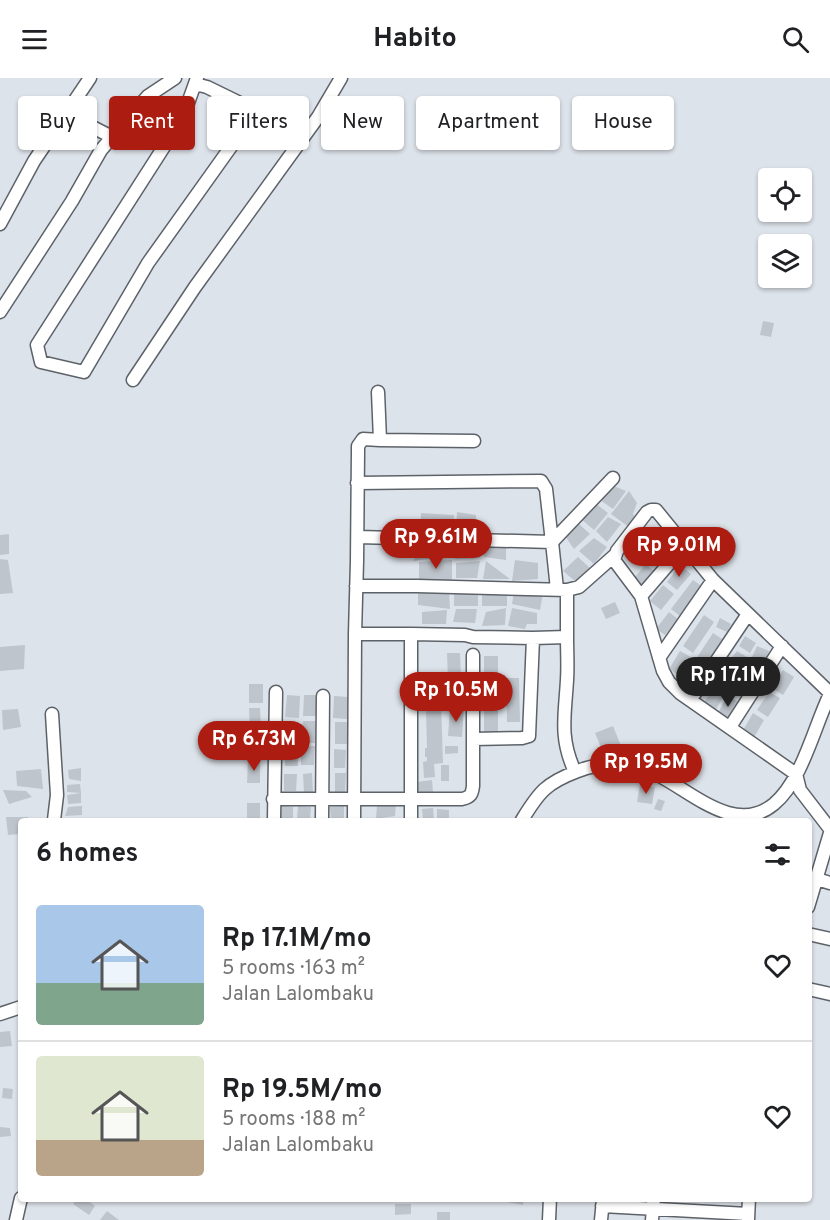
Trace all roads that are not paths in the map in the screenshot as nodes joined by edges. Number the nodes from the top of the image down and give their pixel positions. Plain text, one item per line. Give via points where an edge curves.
1 (90, 78) edge
2 (175, 78) edge
3 (341, 78) edge
4 (196, 81) edge
5 (78, 96) edge
6 (148, 96) edge
7 (225, 96) edge
8 (310, 128) joint
9 (109, 140) edge
10 (42, 150) edge
11 (229, 150) edge
12 (0, 224) edge
13 (0, 312) edge
14 (133, 380) dead end
15 (378, 392) dead end
16 (380, 440) junction
17 (474, 441) dead end
18 (613, 478) dead end
19 (357, 483) junction
20 (358, 537) junction
21 (552, 542) junction
22 (685, 545) junction
23 (615, 555) junction
24 (713, 580) junction
25 (356, 586) junction
26 (562, 590) junction
27 (641, 596) junction
28 (747, 614) junction
29 (355, 634) junction
30 (411, 634) junction
31 (567, 637) junction
32 (533, 638) junction
33 (782, 646) junction
34 (472, 656) dead end
35 (659, 658) junction
36 (276, 692) dead end
37 (830, 694) edge
38 (324, 696) dead end
39 (691, 699) junction
40 (52, 714) dead end
41 (730, 727) junction
42 (473, 739) junction
43 (575, 772) junction
44 (796, 774) junction
45 (323, 798) junction
46 (273, 799) junction
47 (354, 799) junction
48 (411, 799) junction
49 (54, 818) edge
50 (274, 818) edge
51 (322, 818) edge
52 (354, 818) edge
53 (411, 818) edge
54 (523, 818) edge
55 (737, 818) edge
56 (830, 831) edge
57 (817, 879) junction
58 (830, 883) edge
59 (812, 895) edge
60 (812, 934) edge
61 (830, 939) edge
62 (812, 990) edge
63 (830, 994) edge
64 (18, 1008) edge
65 (0, 1014) edge
66 (20, 1202) edge
67 (550, 1202) edge
68 (602, 1202) edge
69 (749, 1202) edge
70 (653, 1210) edge
71 (704, 1216) edge
72 (748, 1217) edge
73 (16, 1220) edge
74 (549, 1220) edge
75 (601, 1220) edge

1 - 5 street
2 - 6 street
3 - 8 street
4 - 7 street
4 - 11 street via 183,117 37,345 41,362 84,372 148,263
8 - 14 street
9 - 13 street
10 - 12 street
15 - 16 street
16 - 17 street
16 - 19 street via 363,439 360,443
18 - 21 street
19 - 20 street
19 - 21 street via 541,481 546,489
20 - 21 street
20 - 25 street
21 - 26 street
22 - 23 street via 656,510 651,510
22 - 24 street
22 - 27 street
23 - 26 street via 579,587
23 - 27 street via 619,568
24 - 28 street
24 - 35 street
25 - 26 street
25 - 29 street
26 - 31 street
27 - 35 street
28 - 33 street
28 - 39 street
29 - 30 street
29 - 47 street
30 - 32 street
30 - 48 street
31 - 32 street
31 - 43 street via 564,744
32 - 42 street via 529,736
33 - 37 street
33 - 41 street
34 - 42 street
35 - 39 street via 669,682
36 - 46 street
37 - 44 street
38 - 45 street
39 - 41 street
40 - 49 street via 57,795
41 - 44 street
42 - 48 street via 470,796
43 - 54 street via 545,788
43 - 55 street via 601,764 647,770
44 - 55 street via 772,806
44 - 56 street via 800,790
45 - 46 street
45 - 47 street
45 - 51 street
46 - 50 street
47 - 48 street
47 - 52 street
48 - 53 street
56 - 57 street
57 - 58 street
57 - 59 street
60 - 61 street
62 - 63 street
64 - 65 street
66 - 73 street
67 - 74 street
68 - 70 street
68 - 75 street
69 - 72 street
70 - 71 street
71 - 72 street

